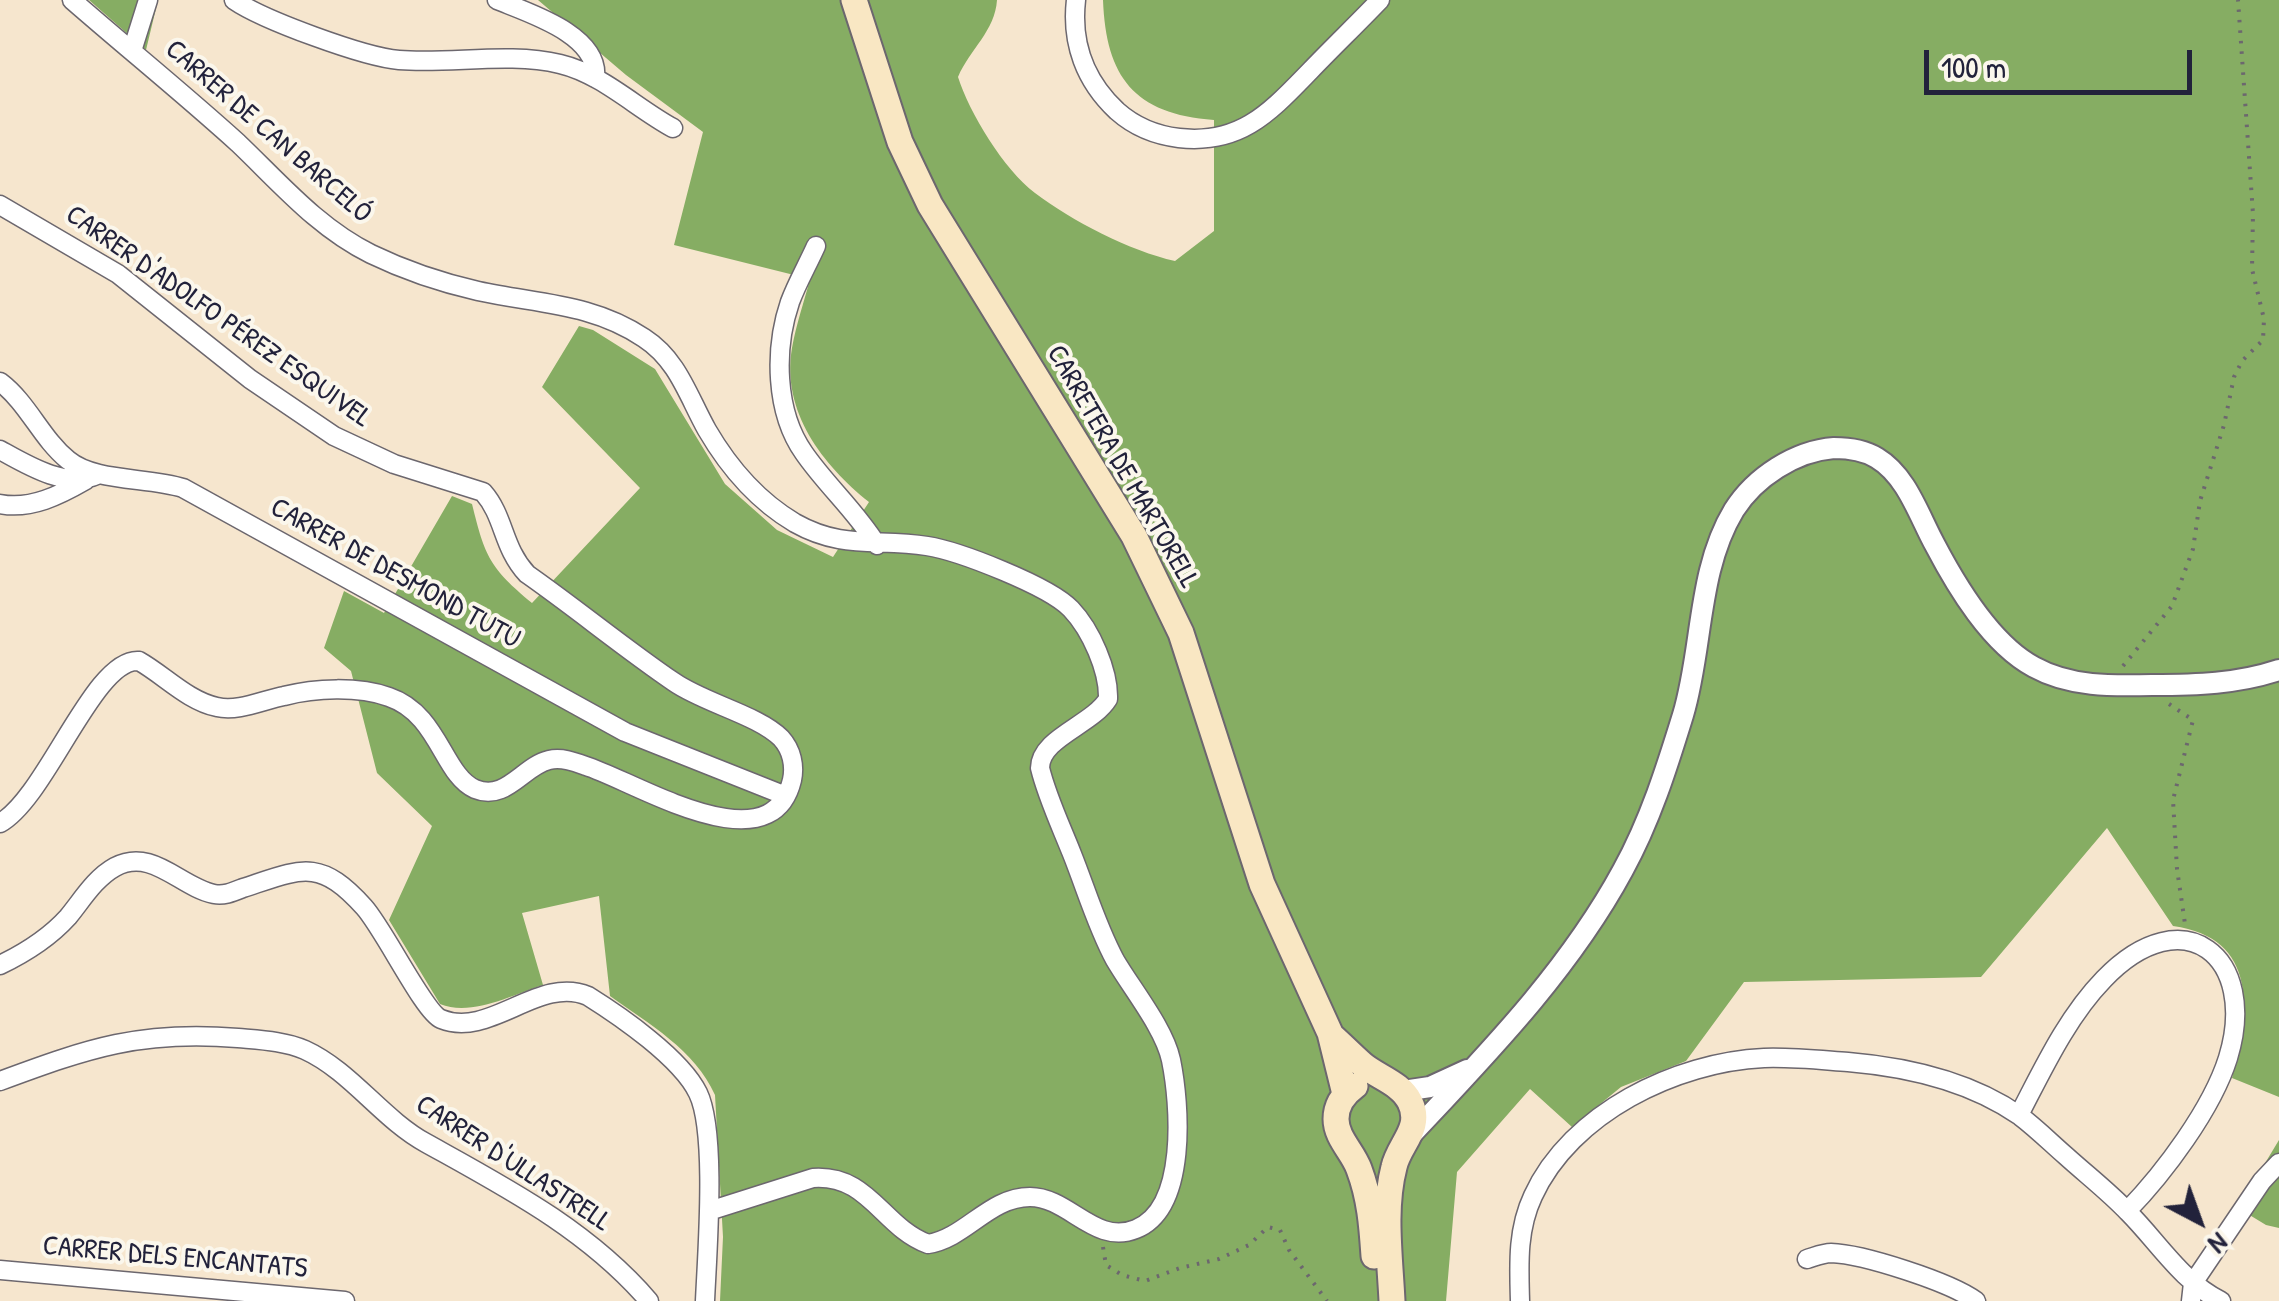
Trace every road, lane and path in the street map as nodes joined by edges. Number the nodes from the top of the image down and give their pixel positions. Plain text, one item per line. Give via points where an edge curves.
1 (72, 0) edge
2 (148, 0) edge
3 (234, 0) edge
4 (497, 0) edge
5 (854, 0) edge
6 (1076, 0) edge
7 (1380, 0) edge
8 (2238, 0) edge
9 (132, 51) junction
10 (595, 78) junction
11 (673, 128) dead end
12 (0, 206) edge
13 (816, 246) dead end
14 (0, 382) edge
15 (0, 450) edge
16 (92, 477) junction
17 (0, 504) edge
18 (877, 545) junction
19 (2279, 670) edge
20 (2108, 686) junction
21 (2160, 698) dead end
22 (786, 796) junction
23 (0, 823) edge
24 (2184, 938) junction
25 (0, 965) edge
26 (1330, 1033) junction
27 (1485, 1058) junction
28 (0, 1081) edge
29 (1393, 1086) junction
30 (1345, 1094) junction
31 (2019, 1115) junction
32 (1405, 1142) junction
33 (1351, 1150) junction
34 (2279, 1163) edge
35 (709, 1211) junction
36 (2128, 1211) junction
37 (1104, 1230) junction
38 (1807, 1259) dead end
39 (0, 1270) edge
40 (2192, 1292) edge
41 (345, 1301) edge
42 (649, 1301) edge
43 (705, 1301) edge
44 (1327, 1301) edge
45 (1378, 1301) edge
46 (1392, 1301) edge
47 (1520, 1301) edge
48 (1976, 1301) edge
49 (2221, 1301) edge

1 - 9 street, CARRER DE CAN BARCELÓ
2 - 9 street
3 - 10 street via 375,56 556,63
4 - 10 street via 566,32 591,54
5 - 26 main road, CARRETERA DE MARTORELL via 900,142 930,205 1159,583 1199,684 1262,884
6 - 7 street via 1077,46 1110,104 1150,132 1206,140 1232,134 1274,109
8 - 20 path via 2252,269 2263,340 2234,377 2193,548 2172,606
9 - 18 street, CARRER DE CAN BARCELÓ via 316,218 372,254 481,292 583,308 645,338 666,356 724,456 761,498 829,538
10 - 11 street
12 - 22 street, CARRER D'ADOLFO PÉREZ ESQUIVEL via 106,266 334,436 394,464 483,492 512,558 527,574 676,684 780,737 793,762
13 - 18 street via 783,326 782,396 802,451
14 - 16 street, CARRER DE DESMOND TUTU via 70,462
15 - 16 street via 67,479
16 - 17 street via 60,495
16 - 22 street, CARRER DE DESMOND TUTU via 183,488 626,732
18 - 37 street, CARRER DE CAN BARCELÓ via 928,546 1044,590 1080,621 1106,680 1103,707 1046,749 1040,768 1113,956 1171,1059 1179,1119 1172,1178 1151,1220 1124,1233
19 - 20 street via 2209,685
20 - 27 street via 2066,680 2014,654 1962,590 1906,489 1880,459 1864,451 1820,449 1782,466 1747,493 1719,546 1684,710 1624,869
21 - 24 path via 2193,720 2173,800
22 - 23 street via 757,819 722,819 564,759 539,764 499,790 480,790 457,772 423,720 388,696 309,691 220,708 131,660 108,674 39,784
24 - 31 street via 2149,944 2104,979 2062,1036
24 - 36 street via 2216,954 2225,969 2234,1003 2228,1056 2179,1146
25 - 35 street via 42,941 105,875 130,862 156,866 222,895 300,870 335,878 369,912 437,1018 467,1022 557,992 578,992 672,1062 700,1096
26 - 29 main road, CARRETERA DE MARTORELL
26 - 30 main road, CARRETERA DE MARTORELL
27 - 29 street via 1430,1088
27 - 32 street
28 - 42 street, CARRER D'ULLASTRELL via 104,1044 164,1035 306,1050 413,1136 572,1228
29 - 30 main road via 1366,1081
29 - 32 main road via 1413,1109
30 - 33 main road, CARRETERA DE MARTORELL via 1336,1119
31 - 36 street
31 - 47 street via 1950,1081 1868,1064 1765,1058 1665,1081 1610,1110 1550,1165 1524,1222
32 - 33 main road via 1376,1158
32 - 46 main road via 1393,1170
33 - 45 main road, CARRETERA DE MARTORELL via 1371,1213
34 - 40 street
35 - 37 street via 830,1177 857,1188 928,1244 1000,1204 1027,1197 1051,1201
35 - 43 street
36 - 40 street
37 - 44 path via 1106,1264 1145,1281 1249,1246 1268,1227 1280,1230
38 - 48 street via 1829,1253 1875,1263 1948,1284
39 - 41 street, CARRER DELS ENCANTATS
40 - 49 street

